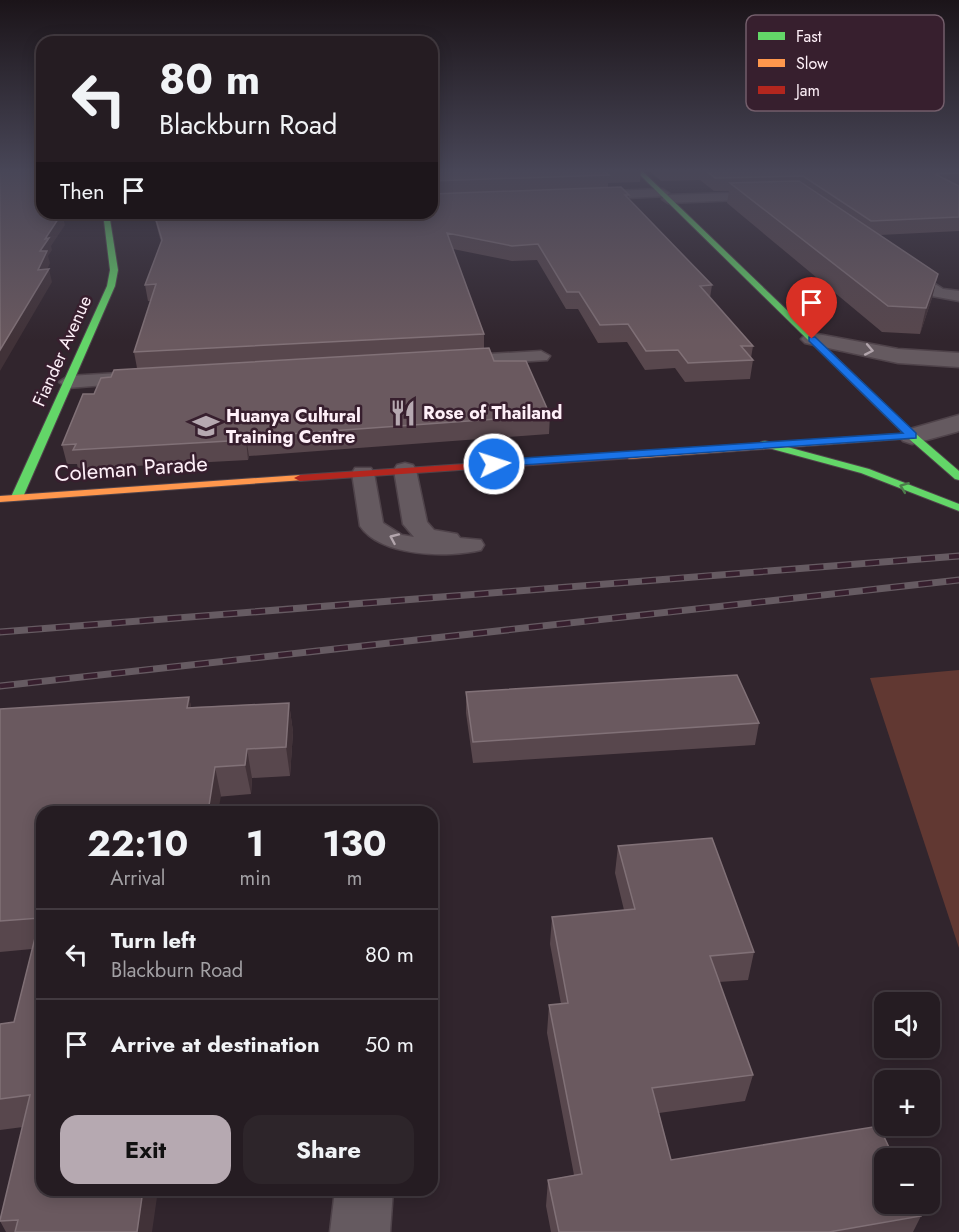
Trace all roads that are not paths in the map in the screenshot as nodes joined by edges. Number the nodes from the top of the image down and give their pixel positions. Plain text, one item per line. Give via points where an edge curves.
1 (108, 226) edge
2 (696, 226) edge
3 (892, 260) edge
4 (959, 296) edge
5 (812, 339) junction
6 (541, 356) dead end
7 (959, 360) edge
8 (435, 362) edge
9 (153, 377) edge
10 (68, 382) junction
11 (959, 422) edge
12 (912, 436) junction
13 (765, 444) junction
14 (405, 470) junction
15 (363, 473) junction
16 (959, 477) edge
17 (17, 497) junction
18 (0, 499) edge
19 (959, 502) edge
20 (959, 508) edge
21 (363, 1196) edge
22 (360, 1232) edge

1 - 10 street, Fiander Avenue via 114,270 111,286
2 - 5 street
3 - 4 lane via 938,293
5 -> 7 street via 898,356
5 - 12 street
6 - 8 lane
9 - 10 lane
10 - 17 street, Fiander Avenue
11 - 12 street
12 - 13 street, Coleman Parade
12 - 16 street
12 - 19 street via 919,458
13 - 14 street, Coleman Parade
20 -> 13 street via 865,471
14 - 15 street, Coleman Parade
14 -> 15 lane via 416,524 426,536 472,545 430,547 395,541 372,526
15 - 17 street, Coleman Parade
17 - 18 street, Coleman Parade
21 - 22 street

